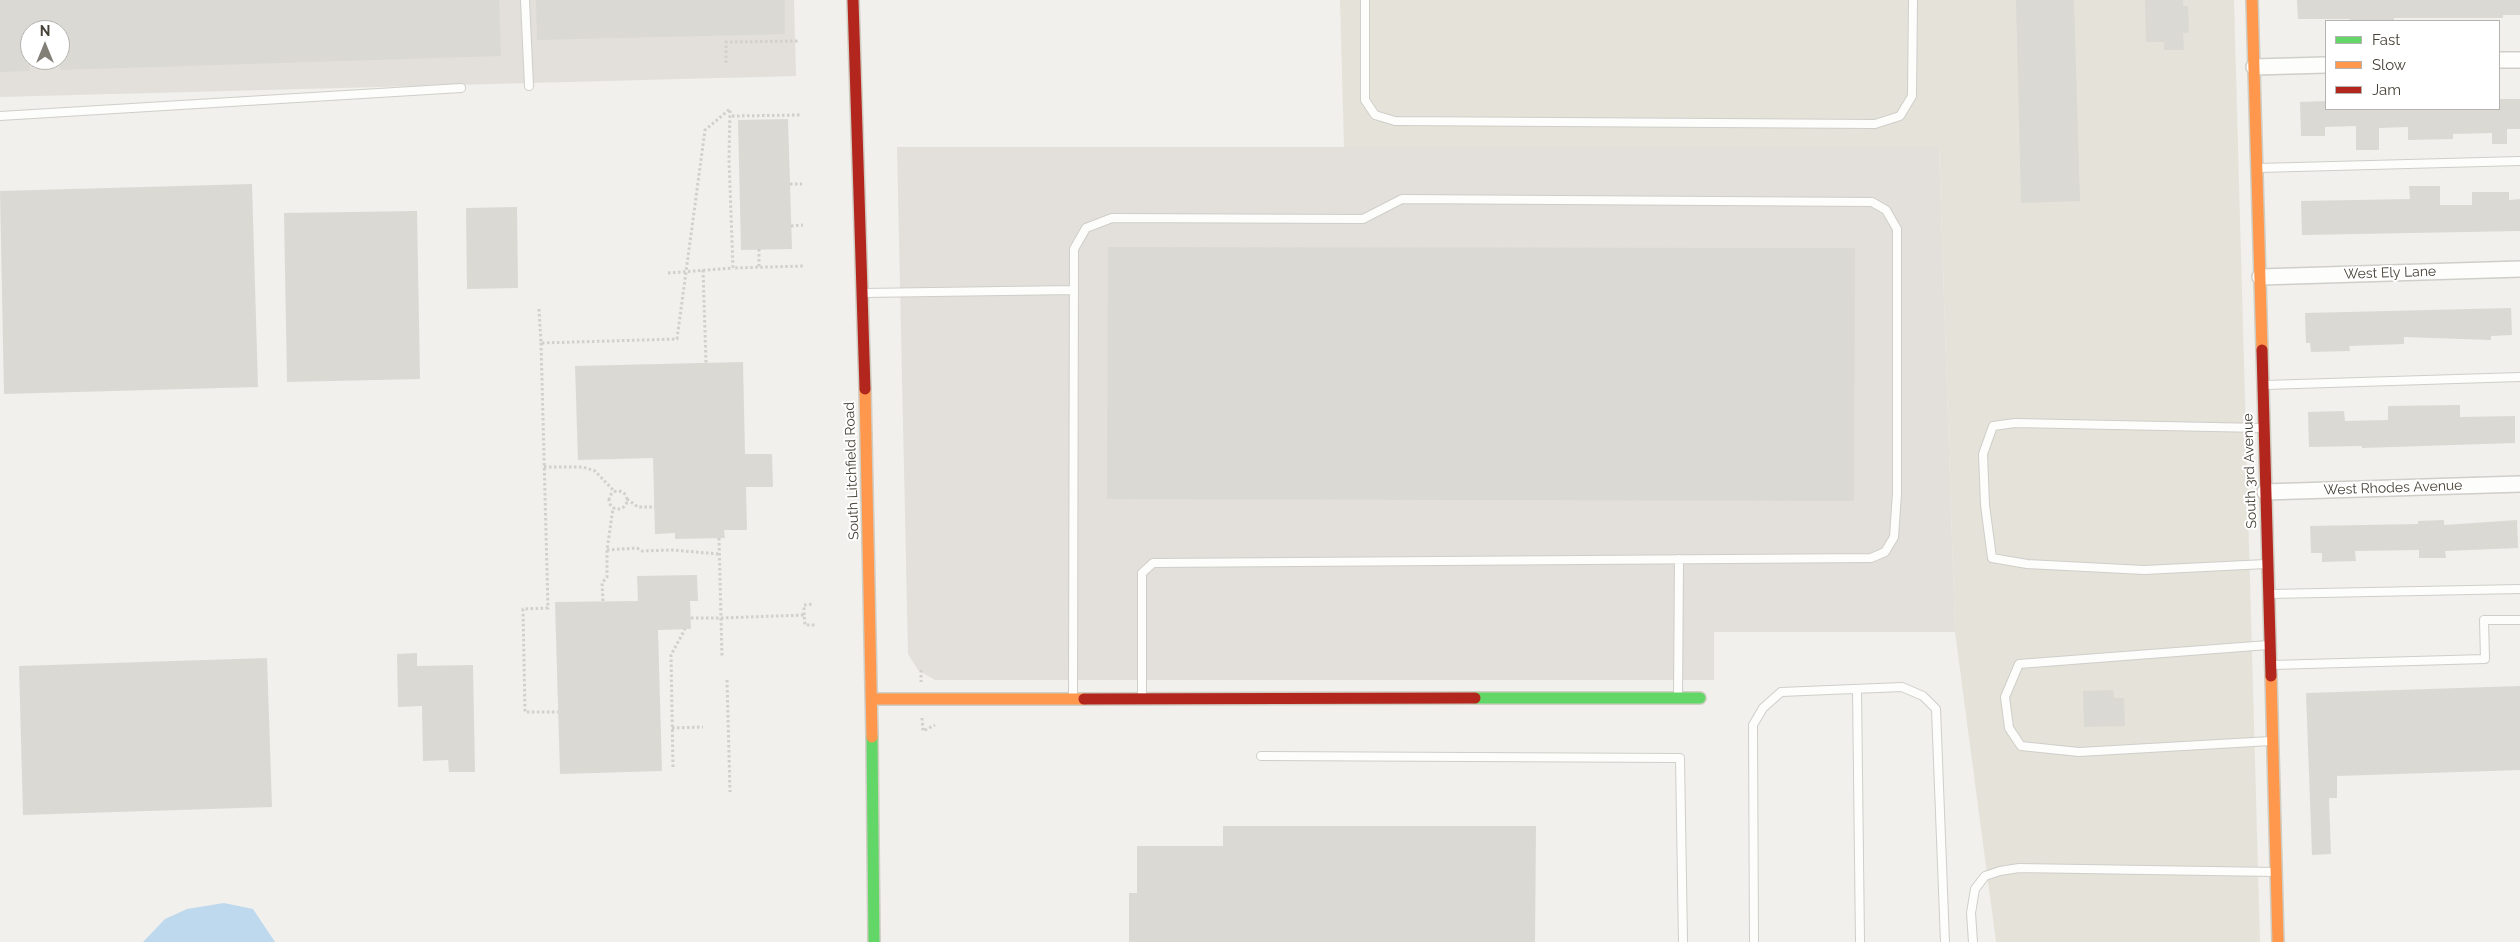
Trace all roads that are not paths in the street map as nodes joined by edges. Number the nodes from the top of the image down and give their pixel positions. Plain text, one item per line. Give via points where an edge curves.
1 (525, 0) edge
2 (853, 0) edge
3 (1365, 0) edge
4 (1913, 0) edge
5 (2252, 0) edge
6 (2500, 60) edge
7 (2520, 60) edge
8 (2325, 65) edge
9 (2254, 67) junction
10 (529, 86) dead end
11 (461, 88) dead end
12 (0, 116) edge
13 (2520, 161) edge
14 (2257, 168) junction
15 (2520, 269) edge
16 (2260, 276) junction
17 (1074, 290) junction
18 (862, 293) junction
19 (2520, 377) edge
20 (2263, 385) junction
21 (2264, 428) junction
22 (2520, 484) edge
23 (2265, 492) junction
24 (1679, 559) junction
25 (2268, 564) junction
26 (2520, 589) edge
27 (2268, 594) junction
28 (2520, 620) edge
29 (2270, 645) junction
30 (2270, 665) junction
31 (1857, 689) junction
32 (1678, 698) junction
33 (1700, 698) dead end
34 (872, 700) junction
35 (1073, 700) junction
36 (1142, 700) junction
37 (2272, 741) junction
38 (1261, 756) dead end
39 (2276, 872) junction
40 (874, 942) edge
41 (1683, 942) edge
42 (1754, 942) edge
43 (1860, 942) edge
44 (1944, 942) edge
45 (1973, 942) edge
46 (2278, 942) edge

1 - 10 lane
2 - 18 street, South Litchfield Road
3 - 4 lane via 1365,100 1375,116 1395,121 1866,124 1900,116 1912,96
5 - 9 street, South 3rd Avenue
6 - 7 street
8 - 9 street
9 - 14 street, South 3rd Avenue
11 - 12 lane
13 - 14 lane
14 - 16 street, South 3rd Avenue
15 - 16 street, West Ely Lane
16 - 20 street, South 3rd Avenue
17 - 18 lane
17 - 24 lane via 1074,249 1086,228 1112,218 1364,219 1402,199 1872,202 1886,210 1897,229 1897,493 1894,537 1884,552 1871,558
17 - 35 lane
18 - 34 street, South Litchfield Road
19 - 20 lane
20 - 21 street, South 3rd Avenue
21 - 23 street, South 3rd Avenue
21 - 25 lane via 2015,423 1993,426 1982,454 1992,558 2027,564 2144,570
22 - 23 street, West Rhodes Avenue
23 - 25 street, South 3rd Avenue
24 - 32 lane
24 - 36 lane via 1153,563 1142,572
25 - 27 street, South 3rd Avenue
26 - 27 lane
27 - 29 street, South 3rd Avenue
28 - 30 lane via 2484,620 2485,659
29 - 30 street, South 3rd Avenue
29 - 37 lane via 2018,664 2005,697 2009,728 2021,746 2079,752
30 - 37 street, South 3rd Avenue
31 - 42 lane via 1781,692 1763,708 1753,725
31 - 43 lane
31 - 44 lane via 1902,687 1923,696 1936,709
32 - 33 street
32 - 36 street
34 - 35 street
34 - 40 street, South Litchfield Road
35 - 36 street
37 - 39 street, South 3rd Avenue
38 - 41 lane via 1680,758
39 - 45 lane via 2019,868 2000,871 1985,876 1975,889 1971,913
39 - 46 street, South 3rd Avenue

